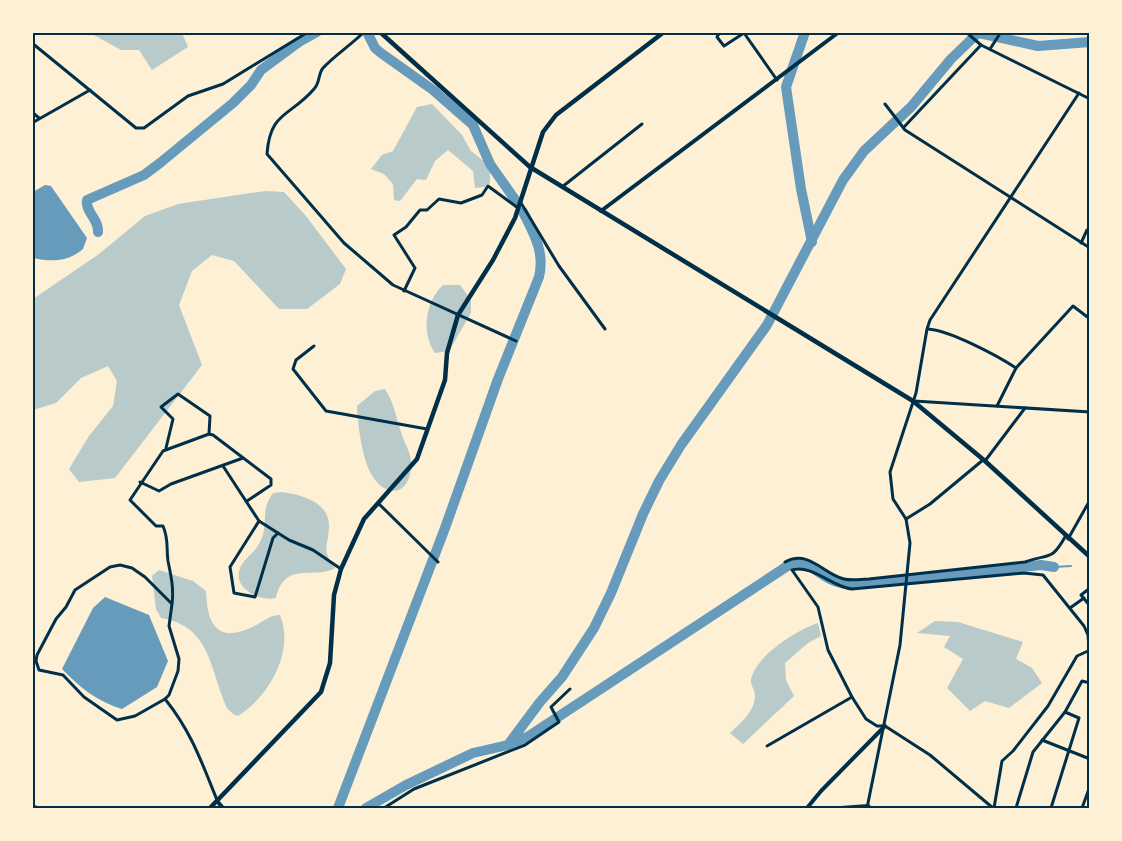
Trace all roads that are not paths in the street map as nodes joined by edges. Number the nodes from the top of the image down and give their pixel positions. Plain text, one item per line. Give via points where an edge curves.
1 (308, 32) edge
2 (364, 32) edge
3 (380, 32) edge
4 (664, 32) edge
5 (720, 32) edge
6 (839, 32) edge
7 (967, 33) edge
8 (1001, 33) edge
9 (832, 34) edge
10 (32, 43) edge
11 (981, 45) junction
12 (990, 49) junction
13 (777, 80) junction
14 (90, 90) junction
15 (1078, 93) junction
16 (1090, 98) edge
17 (886, 105) dead end
18 (32, 112) edge
19 (40, 119) junction
20 (32, 123) edge
21 (642, 124) dead end
22 (903, 126) junction
23 (530, 167) junction
24 (562, 187) junction
25 (1010, 198) junction
26 (521, 202) junction
27 (518, 209) junction
28 (601, 211) junction
29 (1090, 231) edge
30 (1081, 243) junction
31 (1090, 248) edge
32 (404, 291) junction
33 (458, 315) junction
34 (1090, 318) edge
35 (605, 329) dead end
36 (927, 329) junction
37 (516, 341) dead end
38 (314, 346) dead end
39 (1016, 368) junction
40 (913, 401) junction
41 (997, 406) junction
42 (1026, 408) junction
43 (1090, 412) edge
44 (427, 429) junction
45 (209, 434) junction
46 (166, 448) junction
47 (243, 458) junction
48 (984, 460) junction
49 (223, 466) junction
50 (140, 482) junction
51 (1090, 500) edge
52 (247, 501) junction
53 (377, 503) junction
54 (906, 519) junction
55 (259, 521) junction
56 (278, 533) junction
57 (1066, 538) junction
58 (1090, 557) edge
59 (438, 562) dead end
60 (785, 562) dead end
61 (341, 570) junction
62 (906, 575) junction
63 (906, 585) junction
64 (1090, 588) edge
65 (1086, 591) junction
66 (1090, 595) edge
67 (1084, 598) junction
68 (172, 604) junction
69 (1090, 606) edge
70 (1070, 608) junction
71 (1088, 651) junction
72 (1090, 663) edge
73 (1090, 683) edge
74 (570, 689) dead end
75 (852, 697) junction
76 (165, 700) junction
77 (1065, 712) junction
78 (885, 726) junction
79 (1042, 740) junction
80 (767, 746) dead end
81 (1068, 752) junction
82 (1090, 759) edge
83 (1090, 786) edge
84 (218, 801) junction
85 (32, 806) edge
86 (39, 808) edge
87 (210, 808) edge
88 (223, 808) edge
89 (384, 808) edge
90 (807, 808) edge
91 (841, 808) edge
92 (868, 808) edge
93 (993, 808) edge
94 (1016, 808) edge
95 (1051, 808) edge
96 (1082, 808) edge

1 - 14 street via 223,84 188,96 144,128 136,128
2 - 32 street via 322,70 316,88 290,112 277,119 270,132 267,154 350,250
3 - 23 main road
4 - 23 main road via 556,115 543,132
5 - 13 street via 717,36 724,46 744,34
6 - 9 street
7 - 11 street
8 - 12 street
9 - 13 street
10 - 14 street
11 - 12 street
11 - 22 street
12 - 15 street
13 - 28 street
14 - 19 street
15 - 16 street
15 - 25 street
17 - 22 street
18 - 19 street
19 - 20 street
21 - 24 street
22 - 25 street
23 - 24 main road
23 - 26 main road
24 - 28 main road
25 - 30 street
25 - 36 street
26 - 27 main road
26 - 35 street via 560,266
27 - 32 street via 488,186 482,195 462,203 439,199 427,210 420,210 406,227 394,235 414,268
27 - 33 main road via 493,260
28 - 40 main road
29 - 30 street via 1087,230
30 - 31 street
32 - 33 street
33 - 37 street
33 - 44 main road via 447,353 445,380
34 - 39 street via 1073,306
36 - 39 street via 993,354
36 - 40 street
38 - 44 street via 296,360 294,368 326,411
39 - 41 street
40 - 41 street
40 - 48 main road
40 - 54 street via 890,472 893,499
41 - 42 street
42 - 43 street
42 - 48 street
44 - 53 main road via 417,459
45 - 46 street
45 - 46 street via 210,416 178,394 174,395 161,407 173,419
45 - 47 street
46 - 50 street
47 - 49 street
47 - 52 street via 271,479 271,485
48 - 54 street via 930,504
48 - 57 main road
49 - 50 street via 158,491
49 - 52 street
50 - 68 street via 130,500 156,526 163,526 168,539 174,587
51 - 57 street
52 - 55 street
53 - 59 street
53 - 61 main road via 364,519
54 - 62 street via 910,544
55 - 56 street
55 - 56 street via 230,568 234,593 255,597
56 - 61 street via 313,550
57 - 58 main road
57 - 62 street via 1050,557
60 - 62 street via 802,557 846,580
61 - 84 main road via 334,595 330,663 322,692
62 - 63 street
63 - 70 street via 1039,574
63 - 75 street via 842,588 806,570 792,570 818,607 828,650
63 - 78 street via 900,645
64 - 65 street
65 - 66 street
65 - 67 street via 1081,595
67 - 69 street
67 - 70 street
68 - 76 street via 169,630 180,659
68 - 76 street via 132,568 110,567 75,590 56,619 36,661 39,670 63,675 84,697 117,720 135,716
70 - 71 street via 1088,635
71 - 72 street
71 - 93 street via 1076,656 1048,706 1002,760
73 - 77 street via 1082,681
74 - 89 street via 551,708 559,722 525,745 414,789
75 - 78 street via 866,719 877,726
75 - 80 street
76 - 84 street via 182,720
77 - 79 street
77 - 81 street via 1079,718
78 - 90 street
78 - 92 street
78 - 93 street via 930,755
79 - 81 street
79 - 94 street via 1033,752
81 - 82 street
81 - 95 street
83 - 96 street
84 - 87 main road
84 - 88 street
85 - 86 street
91 - 92 street

